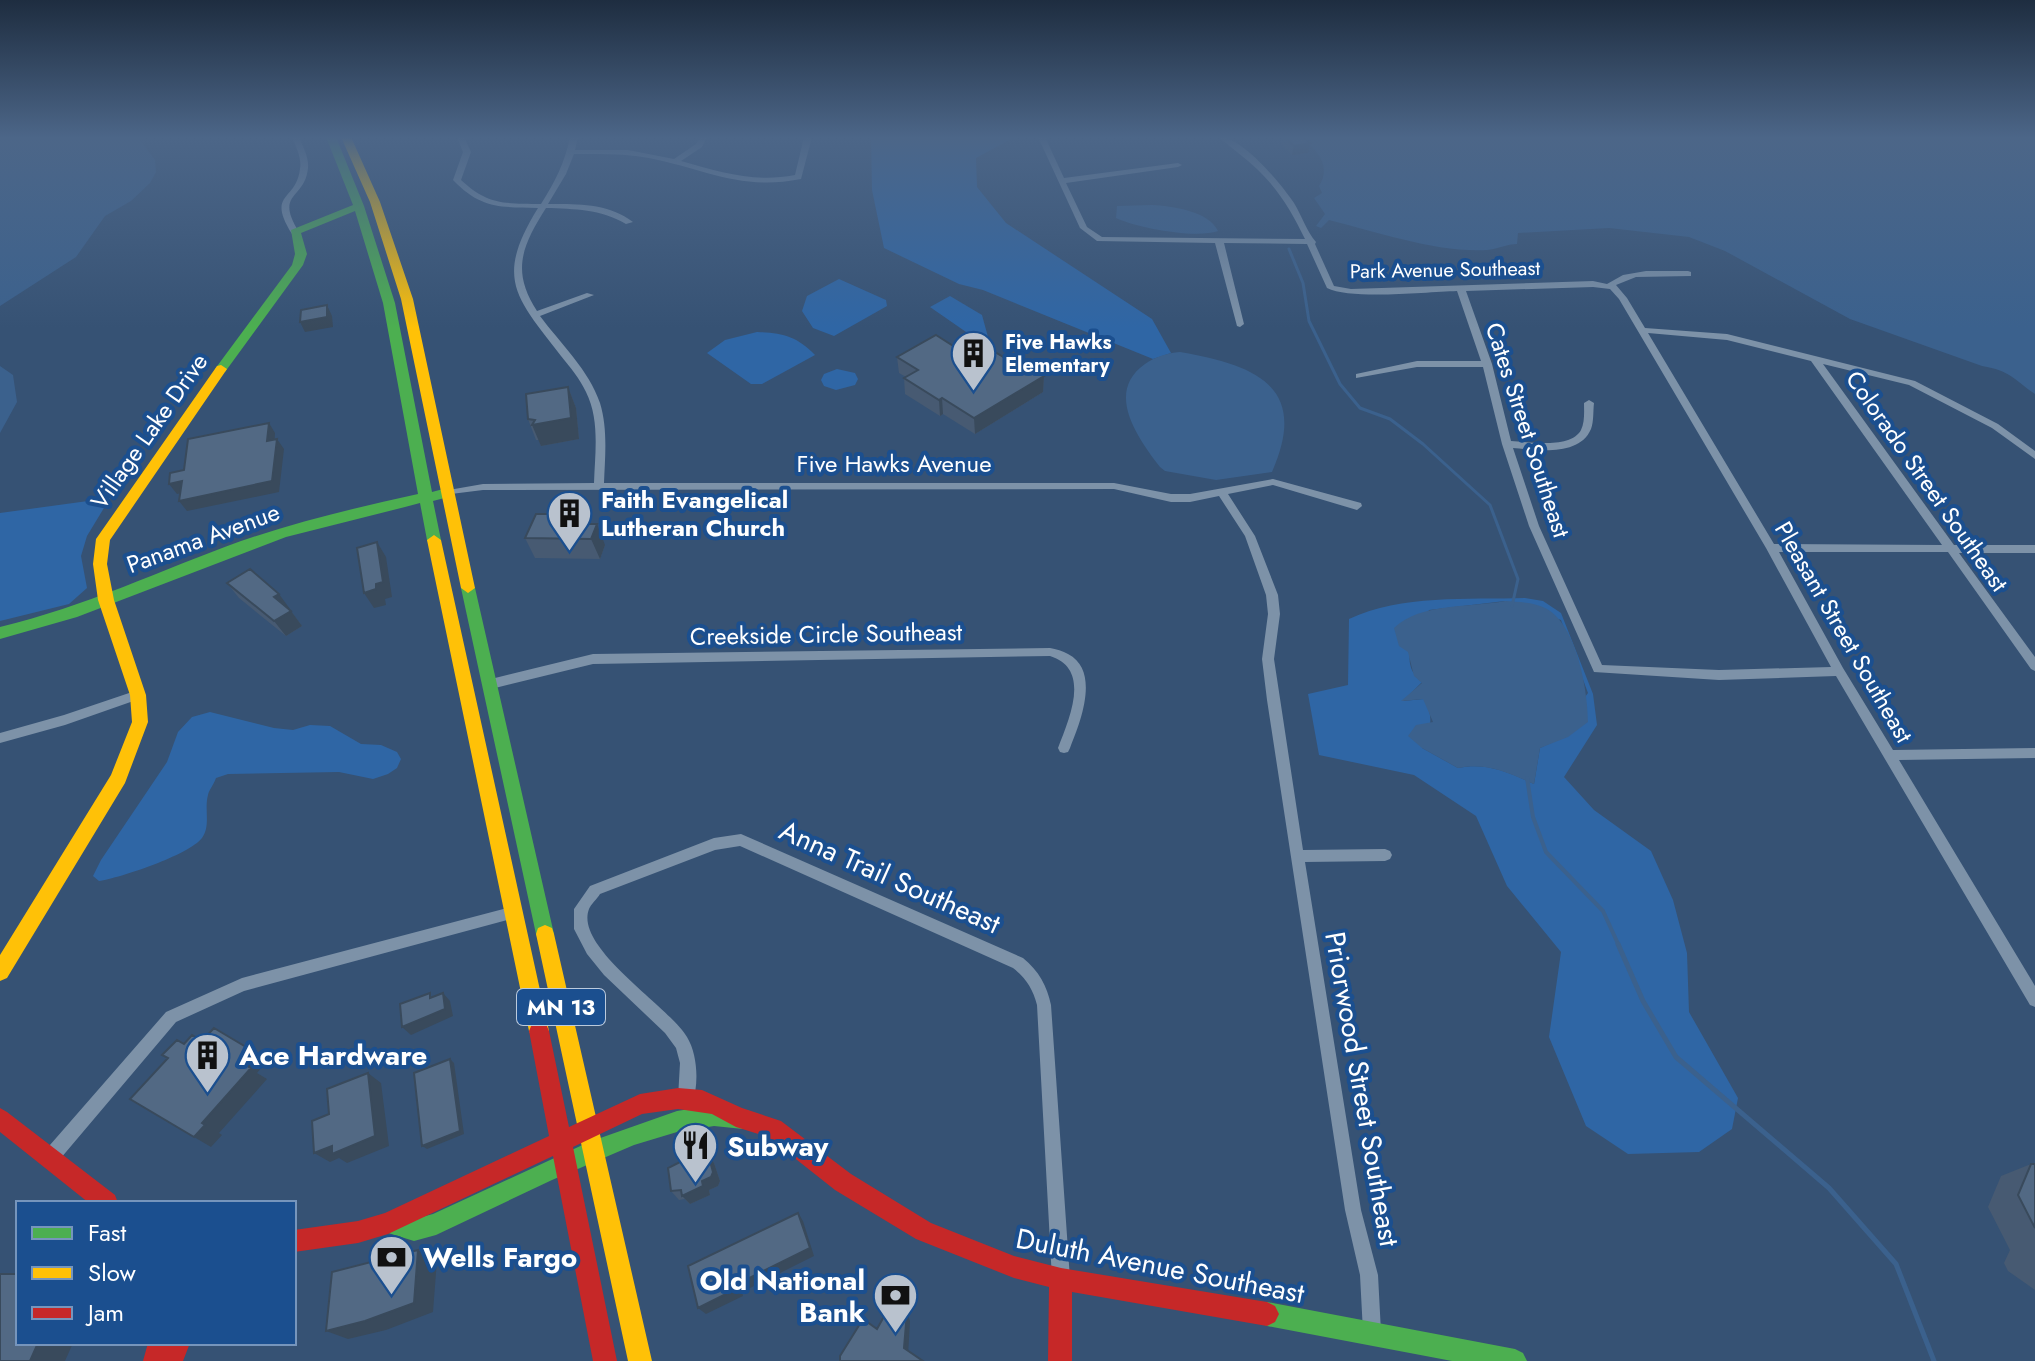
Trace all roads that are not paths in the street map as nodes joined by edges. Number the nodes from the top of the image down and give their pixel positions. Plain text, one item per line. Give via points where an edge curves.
1 (286, 201) edge
2 (357, 201) edge
3 (374, 201) edge
4 (486, 201) edge
5 (549, 201) edge
6 (1071, 201) edge
7 (1289, 201) edge
8 (547, 205) junction
9 (359, 206) junction
10 (629, 222) dead end
11 (295, 232) junction
12 (1219, 241) junction
13 (1312, 242) junction
14 (1688, 274) dead end
15 (1611, 286) junction
16 (1461, 290) junction
17 (590, 295) dead end
18 (536, 314) junction
19 (1240, 324) dead end
20 (1641, 330) junction
21 (1814, 358) junction
22 (1487, 364) junction
23 (1359, 376) dead end
24 (1589, 403) dead end
25 (1507, 444) junction
26 (2035, 456) edge
27 (599, 487) junction
28 (447, 493) junction
29 (1223, 494) junction
30 (425, 498) junction
31 (1357, 506) dead end
32 (1948, 547) junction
33 (1771, 548) junction
34 (2035, 549) edge
35 (106, 600) junction
36 (0, 633) edge
37 (2035, 666) edge
38 (1839, 671) junction
39 (491, 684) junction
40 (138, 695) junction
41 (0, 738) edge
42 (1064, 748) dead end
43 (2035, 753) edge
44 (1889, 755) junction
45 (1385, 855) dead end
46 (1297, 856) junction
47 (515, 912) junction
48 (0, 972) edge
49 (2035, 1000) edge
50 (686, 1098) junction
51 (736, 1116) junction
52 (0, 1119) edge
53 (587, 1127) junction
54 (560, 1139) junction
55 (592, 1150) junction
56 (49, 1159) junction
57 (565, 1162) junction
58 (104, 1201) edge
59 (393, 1224) junction
60 (296, 1241) edge
61 (1061, 1279) junction
62 (1372, 1332) junction
63 (605, 1361) edge
64 (640, 1361) edge
65 (1060, 1361) edge
66 (1515, 1361) edge

1 - 11 street via 285,218
2 - 9 main road, MN 13
3 - 28 main road, MN 13 via 407,299
4 - 8 street
5 - 8 street
6 - 12 street via 1084,228 1100,239
7 - 13 street
8 - 10 street via 588,207
8 - 18 street via 521,243 517,265 517,281
9 - 11 main road
9 - 30 main road, MN 13 via 389,303
11 - 35 main road, Village Lake Drive via 301,254 271,302 103,539 100,564
12 - 13 street
12 - 19 street
13 - 16 street, Park Avenue Southeast via 1331,288
14 - 15 street, Park Avenue Southeast via 1632,275
15 - 16 street, Park Avenue Southeast
15 - 20 street, Pleasant Street Southeast
16 - 22 street, Cates Street Southeast
17 - 18 street
18 - 27 street via 591,393 602,437
20 - 21 street via 1727,337
20 - 33 street, Pleasant Street Southeast
21 - 26 street via 1912,383 1995,426
21 - 32 street, Colorado Street Southeast
22 - 23 street via 1417,364
22 - 25 street, Cates Street Southeast
24 - 25 street via 1582,437 1565,445
25 - 38 street, Cates Street Southeast via 1534,526 1598,669 1719,675
27 - 28 street, Five Hawks Avenue via 483,487
27 - 29 street, Five Hawks Avenue via 1100,486 1171,498
28 - 30 main road, Five Hawks Avenue
28 - 39 main road, MN 13
29 - 31 street, Five Hawks Avenue via 1273,482
29 - 46 street, Priorwood Street Southeast via 1250,536 1272,595 1268,659
30 - 35 main road, Panama Avenue via 281,533
30 - 47 main road, MN 13
32 - 33 street
32 - 34 street
32 - 37 street, Colorado Street Southeast
33 - 38 street, Pleasant Street Southeast
35 - 36 main road, Panama Avenue
35 - 40 main road, Village Lake Drive
38 - 44 street, Pleasant Street Southeast
39 - 42 street, Creekside Circle Southeast via 593,659 1050,652 1069,659 1079,675 1078,714
39 - 53 main road, MN 13
40 - 41 street
40 - 48 main road via 140,722 119,778
43 - 44 street
44 - 49 street, Pleasant Street Southeast
45 - 46 street
46 - 62 street, Priorwood Street Southeast via 1353,1210 1369,1275
47 - 54 main road, MN 13
47 - 56 street via 242,985 171,1017
50 - 51 main road, Duluth Avenue Southeast via 720,1102
50 - 53 main road, Duluth Avenue Southeast via 640,1104
50 - 61 street, Anna Trail Southeast via 688,1067 676,1034 621,984 588,940 580,910 583,899 595,890 714,844 741,840 1018,963 1040,987 1044,1005
51 - 55 main road, Duluth Avenue Southeast via 669,1123
51 - 61 main road, Duluth Avenue Southeast via 774,1128 843,1182 924,1231 1014,1267
52 - 56 main road
53 - 54 main road, Duluth Avenue Southeast
53 - 55 main road, MN 13
54 - 57 main road, MN 13
54 - 59 main road, Duluth Avenue Southeast via 416,1207
55 - 57 main road, Duluth Avenue Southeast
55 - 64 main road, MN 13
56 - 58 main road
57 - 59 main road, Duluth Avenue Southeast via 436,1224 414,1230
57 - 63 main road, MN 13
59 - 60 main road, Duluth Avenue Southeast
61 - 62 main road, Duluth Avenue Southeast
61 - 65 main road, Anna Trail Southeast
62 - 66 main road, Duluth Avenue Southeast

